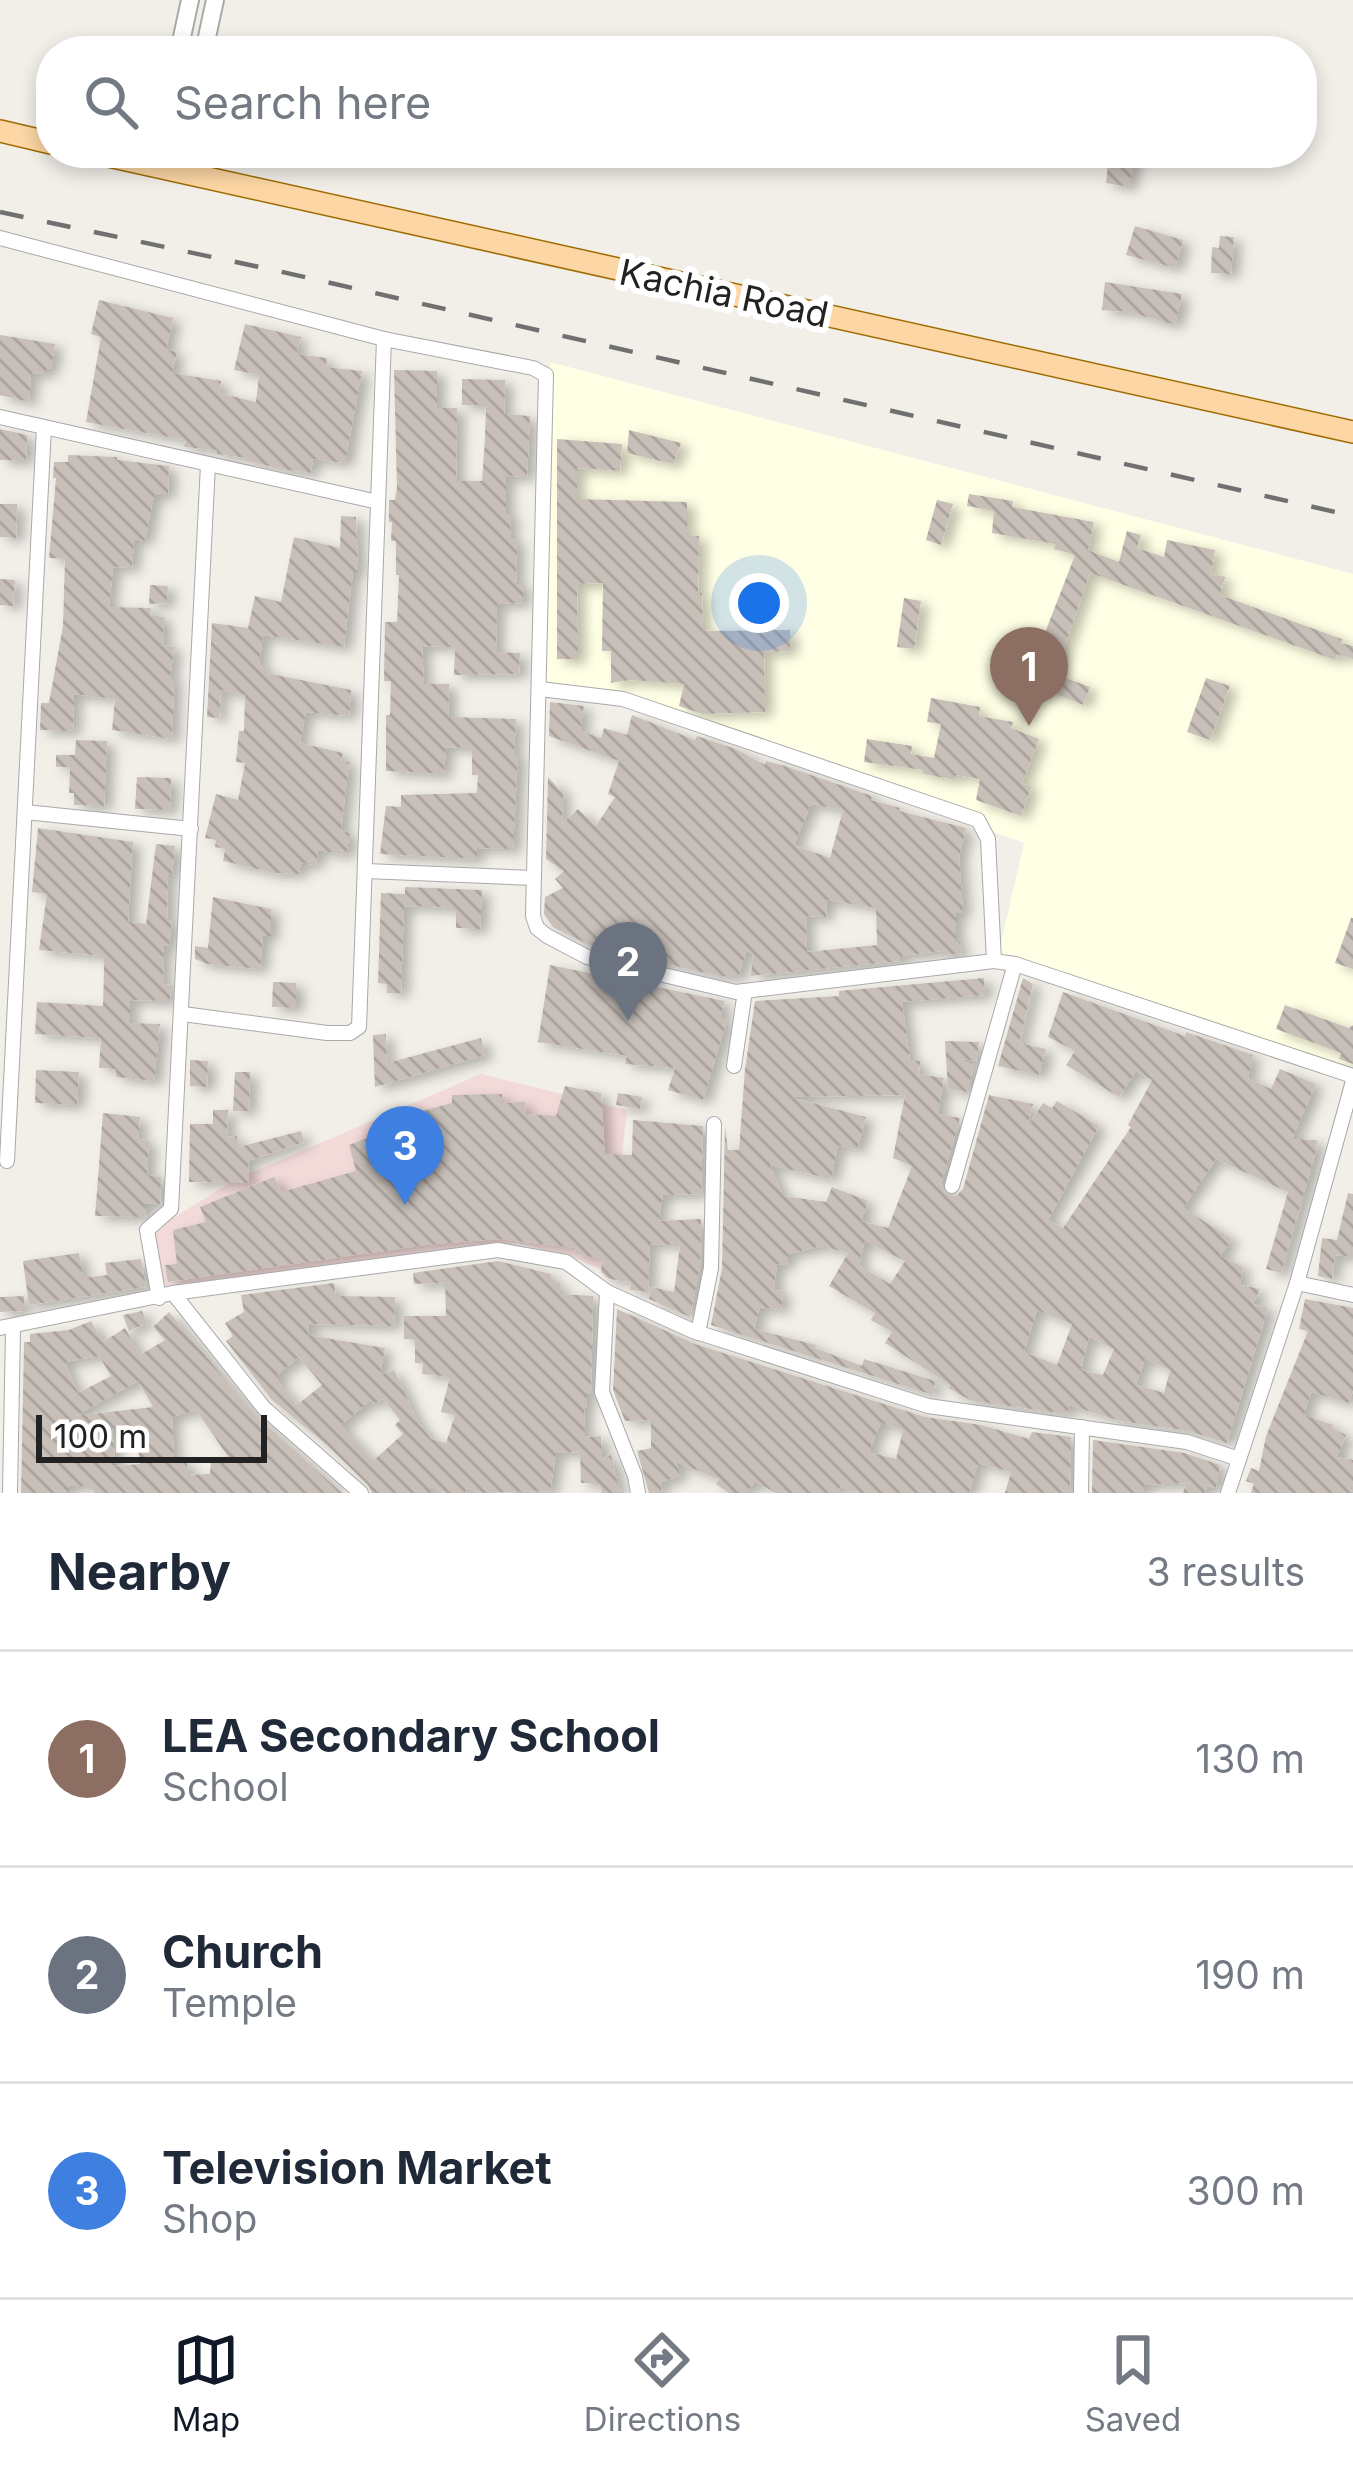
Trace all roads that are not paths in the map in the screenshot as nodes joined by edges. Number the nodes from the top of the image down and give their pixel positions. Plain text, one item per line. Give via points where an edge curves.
1 (190, 0) edge
2 (215, 0) edge
3 (182, 36) edge
4 (207, 36) edge
5 (0, 130) edge
6 (36, 138) edge
7 (202, 168) edge
8 (0, 238) edge
9 (384, 340) junction
10 (0, 417) edge
11 (44, 427) junction
12 (1353, 432) edge
13 (208, 464) junction
14 (377, 502) junction
15 (540, 689) junction
16 (25, 812) junction
17 (191, 829) junction
18 (366, 872) junction
19 (534, 878) junction
20 (994, 961) junction
21 (1015, 964) junction
22 (0, 966) edge
23 (17, 968) junction
24 (745, 991) junction
25 (183, 1014) junction
26 (734, 1066) dead end
27 (1353, 1078) edge
28 (714, 1124) dead end
29 (7, 1161) dead end
30 (952, 1186) dead end
31 (1298, 1283) junction
32 (607, 1292) junction
33 (166, 1295) junction
34 (1353, 1295) edge
35 (6, 1328) edge
36 (698, 1333) junction
37 (1082, 1427) junction
38 (1239, 1459) junction
39 (10, 1493) edge
40 (361, 1493) edge
41 (638, 1493) edge
42 (1081, 1493) edge
43 (1228, 1493) edge

1 - 3 street
2 - 4 street
5 - 6 main road
7 - 12 main road, Kachia Road
8 - 9 street
9 - 14 street
9 - 15 street via 547,375
10 - 11 street
11 - 13 street
11 - 16 street
13 - 14 street
13 - 17 street
14 - 18 street
15 - 19 street
15 - 20 street via 622,699 978,820 988,839
16 - 17 street
16 - 23 street
17 - 25 street
18 - 19 street
18 - 25 street via 359,1027 327,1033
19 - 24 street via 533,916 547,936 587,957
20 - 21 street
20 - 24 street
21 - 27 street
21 - 30 street
22 - 23 street
23 - 29 street
24 - 26 street
25 - 33 street via 171,1209 147,1230
27 - 31 street
28 - 36 street via 711,1268
31 - 34 street
31 - 38 street
32 - 33 street via 566,1262 498,1250
32 - 36 street
32 - 41 street via 602,1391
33 - 35 street
33 - 40 street via 264,1408
35 - 39 street
36 - 37 street via 928,1406
37 - 38 street via 1187,1442
37 - 42 street
38 - 43 street

